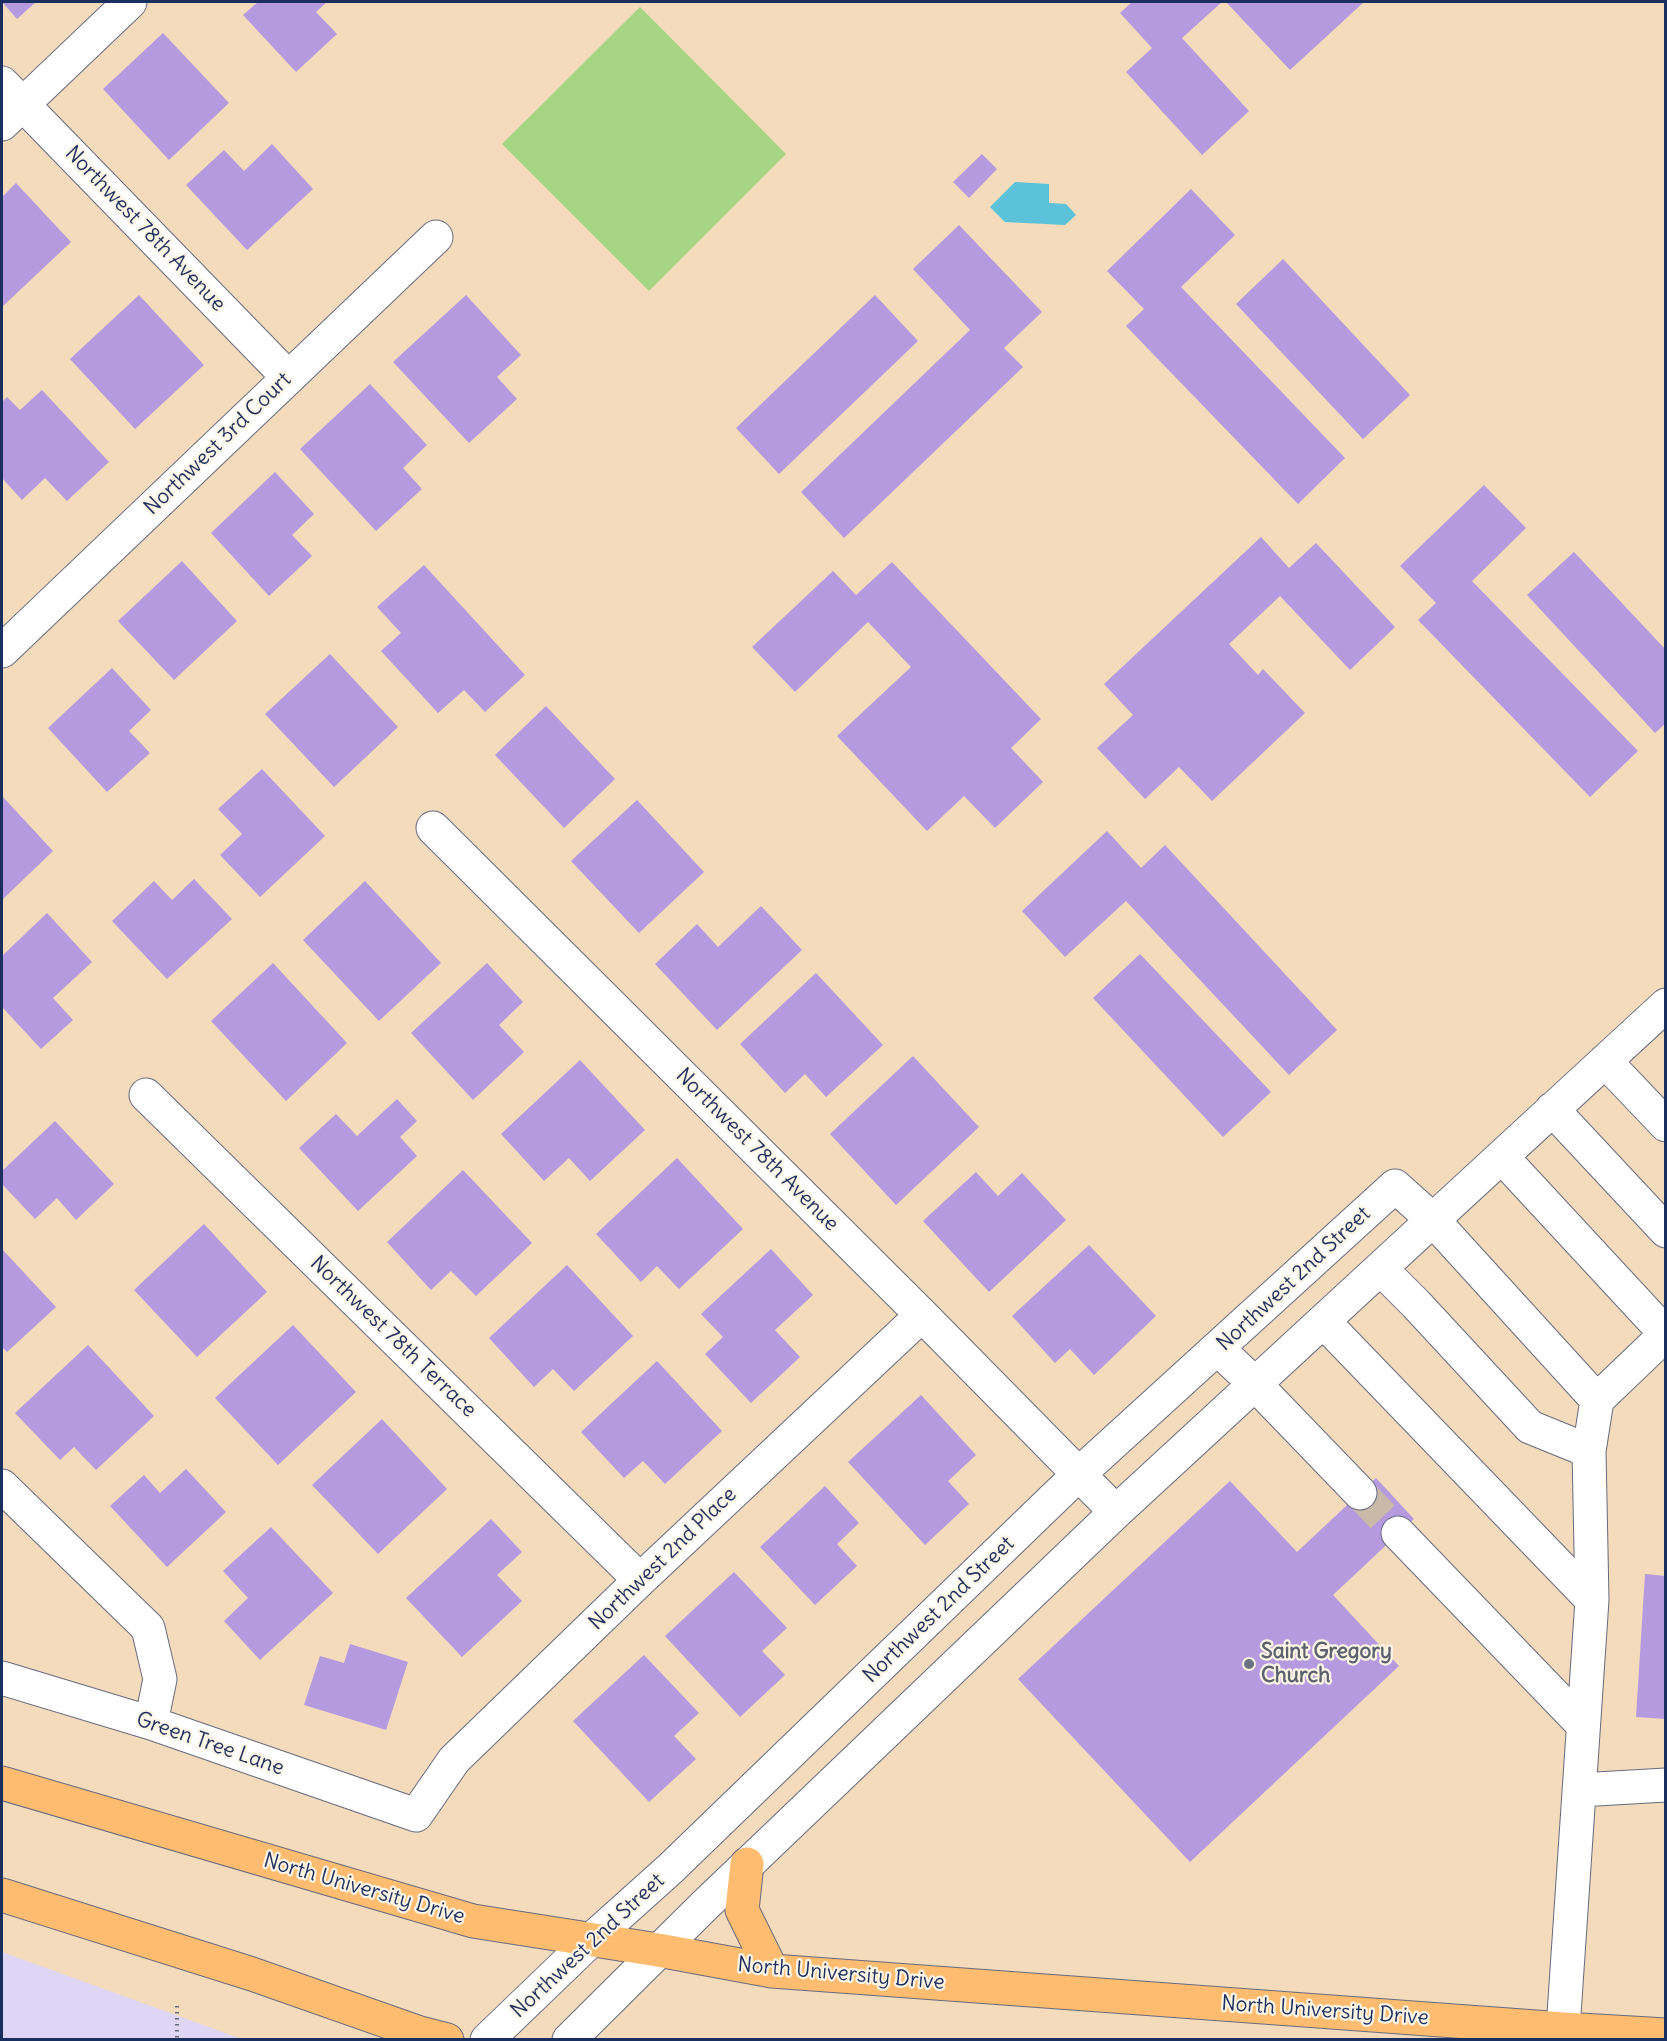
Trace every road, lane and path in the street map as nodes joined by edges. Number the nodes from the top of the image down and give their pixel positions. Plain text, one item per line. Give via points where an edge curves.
1 (130, 2) edge
2 (9, 104) edge
3 (436, 237) dead end
4 (288, 377) junction
5 (2, 651) edge
6 (433, 828) dead end
7 (1665, 1007) edge
8 (1605, 1061) junction
9 (146, 1095) dead end
10 (1552, 1110) junction
11 (1665, 1125) edge
12 (1502, 1157) junction
13 (1433, 1220) junction
14 (1665, 1231) edge
15 (1381, 1269) junction
16 (922, 1314) junction
17 (1324, 1322) junction
18 (1665, 1334) edge
19 (1218, 1348) junction
20 (1254, 1383) junction
21 (1597, 1400) junction
22 (1588, 1451) junction
23 (1080, 1473) junction
24 (2, 1486) edge
25 (1360, 1493) tunnel mouth
26 (1116, 1512) junction
27 (1398, 1533) tunnel mouth
28 (640, 1580) junction
29 (1592, 1600) junction
30 (2, 1678) edge
31 (151, 1723) junction
32 (1583, 1725) junction
33 (2, 1783) edge
34 (1665, 1785) edge
35 (1579, 1790) junction
36 (416, 1815) joint
37 (747, 1864) junction
38 (2, 1894) edge
39 (592, 1939) junction
40 (658, 1950) junction
41 (772, 1971) junction
42 (177, 2006) dead end
43 (1563, 2029) junction
44 (1665, 2035) edge
45 (177, 2040) edge
46 (447, 2040) edge
47 (487, 2040) edge
48 (569, 2040) edge

1 - 2 street
2 - 4 street, Northwest 78th Avenue
3 - 4 street, Northwest 3rd Court
4 - 5 street, Northwest 3rd Court
6 - 16 street, Northwest 78th Avenue
7 - 8 street
8 - 10 street
8 - 11 street
9 - 28 street, Northwest 78th Terrace
10 - 12 street
10 - 14 street
12 - 13 street
12 - 18 street
13 - 15 street
13 - 19 street, Northwest 2nd Street via 1395,1186
13 - 21 street
15 - 17 street
15 - 22 street via 1530,1428
16 - 23 street, Northwest 78th Avenue
16 - 28 street, Northwest 2nd Place
17 - 20 street
17 - 29 street
18 - 21 street
19 - 20 street
19 - 23 street, Northwest 2nd Street
20 - 25 street
20 - 26 street
21 - 22 street
22 - 29 street
23 - 26 street, Northwest 78th Avenue
23 - 39 street, Northwest 2nd Street via 670,1869
24 - 31 street via 148,1628 160,1679
26 - 37 street
27 - 32 street
28 - 36 street, Northwest 2nd Place via 454,1760
29 - 32 street
30 - 31 street, Green Tree Lane
31 - 36 street, Green Tree Lane
32 - 35 street
33 - 39 main road, North University Drive via 473,1921
34 - 35 street
35 - 43 street
37 - 40 street
37 - 41 main road via 742,1910
38 - 46 main road
39 - 40 main road, North University Drive
39 - 47 street, Northwest 2nd Street
40 - 41 main road, North University Drive
40 - 48 street
41 - 43 main road, North University Drive
42 - 45 path
43 - 44 main road, North University Drive

